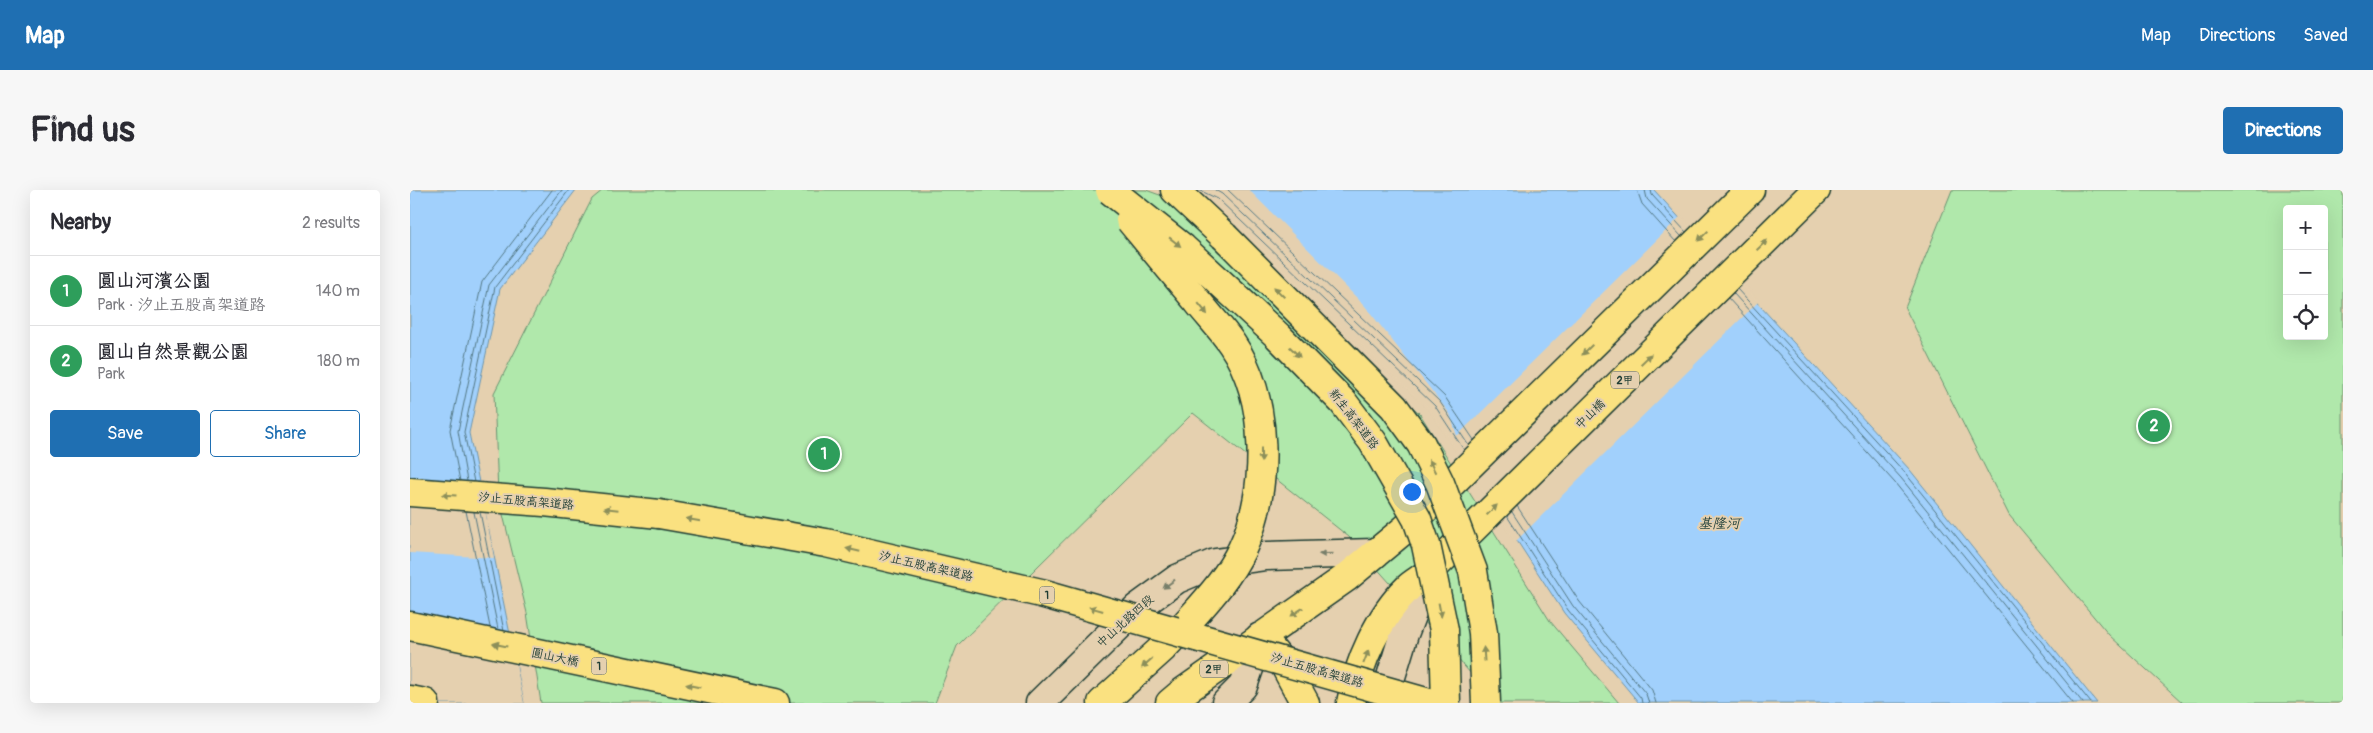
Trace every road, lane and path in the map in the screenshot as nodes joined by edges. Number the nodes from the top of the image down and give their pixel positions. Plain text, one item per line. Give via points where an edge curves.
1 (1105, 190) edge
2 (1110, 190) edge
3 (1175, 190) edge
4 (1750, 190) edge
5 (1816, 190) edge
6 (410, 492) edge
7 (1375, 554) junction
8 (1430, 571) junction
9 (416, 627) edge
10 (1260, 637) junction
11 (410, 700) edge
12 (425, 703) edge
13 (775, 703) edge
14 (1040, 703) edge
15 (1102, 703) edge
16 (1170, 703) edge
17 (1226, 703) edge
18 (1305, 703) edge
19 (1352, 703) edge
20 (1384, 703) edge
21 (1429, 703) edge
22 (1446, 703) edge
23 (1486, 703) edge

1 -> 15 main road, bridge via 1232,344 1252,386 1262,457 1253,518 1243,548 1220,587 1163,648
2 -> 22 main road, 新生高架道路, bridge via 1183,248 1278,336 1343,402 1373,442 1417,519 1426,545 1444,630
23 -> 3 main road, bridge via 1483,633 1473,571 1440,483 1421,444 1394,407
4 -> 7 main road, 2甲, bridge via 1405,529
8 -> 5 main road, 中山橋 / 2甲
21 -> 6 main road, 汐止五股高架道路 / 1, bridge via 1041,593 826,544 659,514
7 -> 10 main road, 2甲
7 -> 14 lane, 中山北路四段 via 1266,556 1215,563 1177,579 1137,608
19 -> 8 main road, 2甲 via 1354,688 1387,614 1408,587
8 - 20 lane via 1404,634
13 -> 9 main road, 圓山大橋 / 1
10 - 16 main road, 2甲
10 - 17 lane via 1243,686
10 - 18 main road via 1285,666
11 - 12 main road

